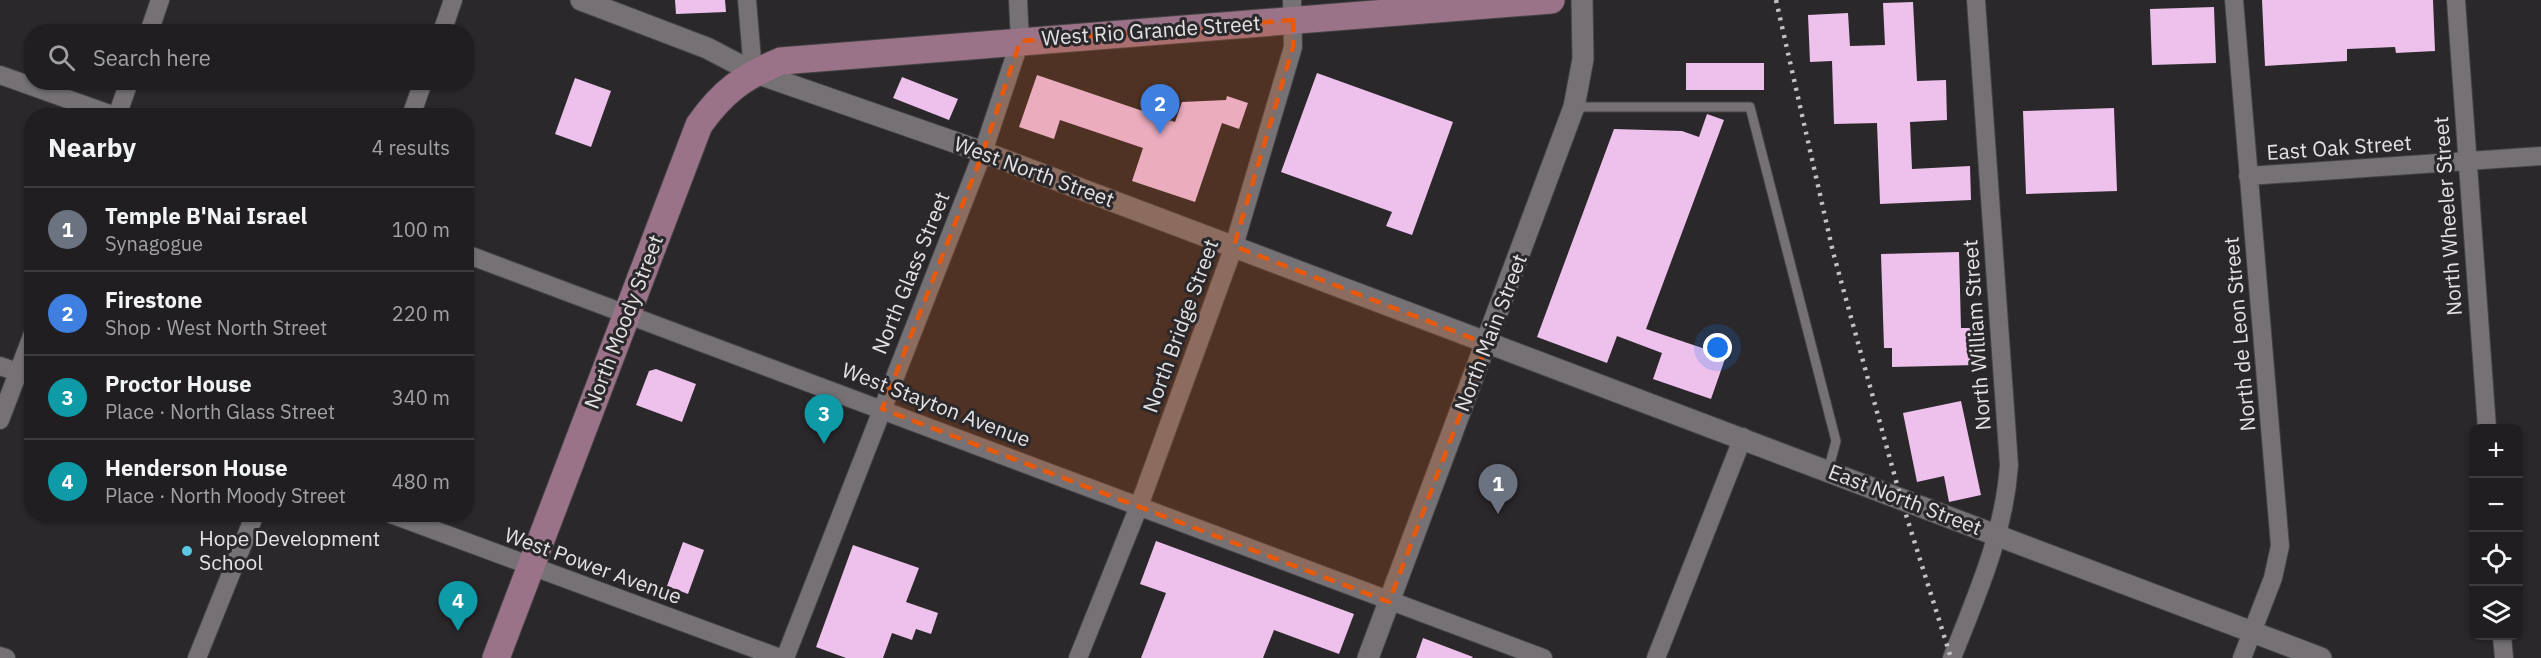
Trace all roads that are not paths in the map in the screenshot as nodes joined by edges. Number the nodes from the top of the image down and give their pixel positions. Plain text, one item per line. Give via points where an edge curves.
1 (160, 0) edge
2 (453, 0) edge
3 (581, 0) edge
4 (747, 0) edge
5 (1018, 0) edge
6 (1551, 0) edge
7 (1582, 0) edge
8 (1976, 0) edge
9 (2234, 0) edge
10 (2456, 0) edge
11 (1292, 10) edge
12 (151, 24) edge
13 (445, 24) edge
14 (1020, 41) junction
15 (753, 72) junction
16 (0, 75) edge
17 (24, 83) edge
18 (42, 90) edge
19 (126, 90) edge
20 (420, 90) edge
21 (93, 108) edge
22 (119, 108) edge
23 (414, 108) edge
24 (1574, 108) junction
25 (983, 152) junction
26 (2541, 156) edge
27 (2466, 162) junction
28 (2248, 176) junction
29 (1234, 246) junction
30 (474, 257) edge
31 (627, 313) junction
32 (1487, 344) junction
33 (0, 366) edge
34 (24, 375) edge
35 (24, 377) edge
36 (882, 408) junction
37 (0, 420) edge
38 (2487, 424) edge
39 (1743, 437) junction
40 (1828, 471) junction
41 (1139, 506) junction
42 (252, 522) edge
43 (412, 522) edge
44 (1999, 536) junction
45 (530, 566) junction
46 (1389, 602) junction
47 (2252, 633) junction
48 (2502, 640) edge
49 (0, 656) edge
50 (6, 658) edge
51 (197, 658) edge
52 (495, 658) edge
53 (780, 658) edge
54 (786, 658) edge
55 (1078, 658) edge
56 (1368, 658) edge
57 (1543, 658) edge
58 (1656, 658) edge
59 (1952, 658) edge
60 (2242, 658) edge
61 (2321, 658) edge
62 (2504, 658) edge

1 - 12 street
2 - 13 street
3 - 15 street, West North Street via 707,48
4 - 15 street
5 - 14 street, North Glass Street
6 - 11 main road, West Rio Grande Street
7 - 24 street, North Main Street via 1583,59
8 - 44 street, North William Street via 2009,465
9 - 28 street, North de Leon Street
10 - 27 street, North Wheeler Street
11 - 14 main road, West Rio Grande Street
11 - 29 street, North Bridge Street via 1293,47
14 - 15 main road, West Rio Grande Street via 781,61
14 - 25 street, North Glass Street
15 - 25 street, West North Street
15 - 31 main road, North Moody Street via 717,99 699,125
16 - 17 street
18 - 21 street
19 - 22 street
20 - 23 street
24 - 32 street, North Main Street
24 - 40 lane via 1750,108 1836,441
25 - 29 street, West North Street
25 - 36 street, North Glass Street
26 - 27 street, East Oak Street
27 - 28 street, East Oak Street
27 - 38 street, North Wheeler Street
28 - 47 street, North de Leon Street via 2280,546 2273,578
29 - 32 street, West North Street
29 - 41 street, North Bridge Street
30 - 31 street, West Stayton Avenue
31 - 36 street, West Stayton Avenue
31 - 45 main road, North Moody Street
32 - 39 street, East North Street
32 - 46 street, North Main Street
33 - 34 street
35 - 37 street
36 - 41 street, West Stayton Avenue
36 - 54 street, North Glass Street
39 - 40 street, East North Street
39 - 58 street
40 - 44 street, East North Street
41 - 46 street, West Stayton Avenue
41 - 55 street, North Bridge Street
42 - 51 street
43 - 45 street, West Power Avenue
44 - 47 street, East North Street
44 - 59 street, North William Street
45 - 52 main road, North Moody Street
45 - 53 street, West Power Avenue
46 - 56 street, North Main Street
46 - 57 street, West Stayton Avenue
47 - 60 street, North de Leon Street
47 - 61 street, East North Street
48 - 62 street
49 - 50 street

